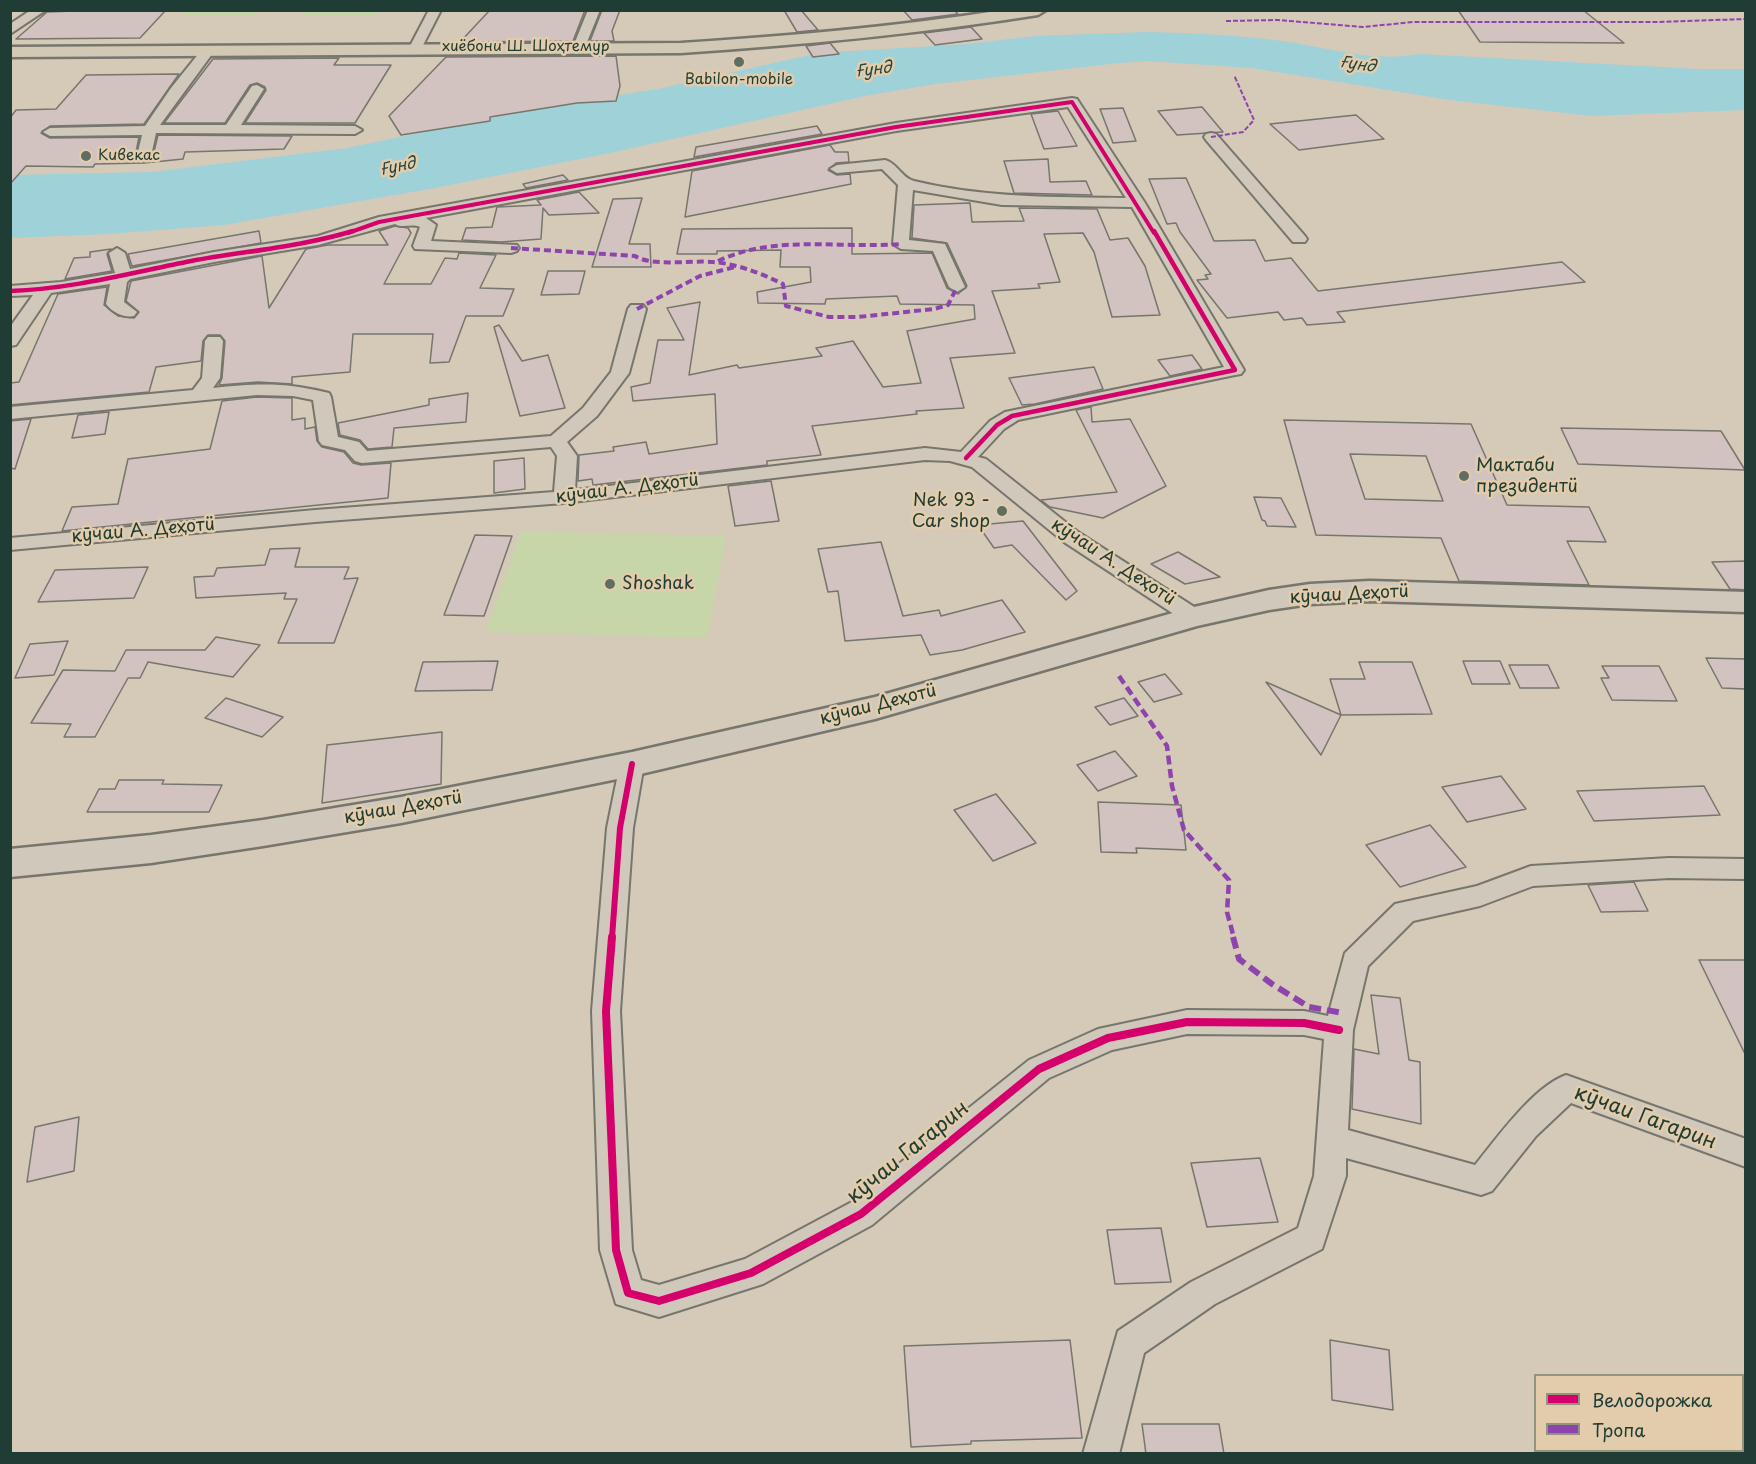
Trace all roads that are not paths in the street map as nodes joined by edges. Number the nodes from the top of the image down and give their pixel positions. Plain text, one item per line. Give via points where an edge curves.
1 (40, 10) edge
2 (435, 10) edge
3 (594, 10) edge
4 (1038, 10) edge
5 (10, 30) edge
6 (579, 47) junction
7 (415, 48) junction
8 (209, 50) junction
9 (10, 52) edge
10 (257, 89) dead end
11 (150, 129) junction
12 (231, 129) junction
13 (355, 130) dead end
14 (50, 132) dead end
15 (1212, 137) dead end
16 (144, 156) dead end
17 (837, 170) dead end
18 (906, 184) junction
19 (1137, 202) junction
20 (379, 222) junction
21 (1299, 239) dead end
22 (511, 248) dead end
23 (117, 253) dead end
24 (124, 276) junction
25 (957, 287) dead end
26 (10, 291) edge
27 (44, 291) junction
28 (637, 309) dead end
29 (128, 312) dead end
30 (10, 341) edge
31 (214, 341) dead end
32 (201, 392) junction
33 (10, 413) edge
34 (556, 441) junction
35 (966, 458) junction
36 (564, 497) junction
37 (10, 543) edge
38 (1746, 602) edge
39 (1194, 617) junction
40 (632, 764) junction
41 (10, 863) edge
42 (1746, 869) edge
43 (1339, 1030) junction
44 (1332, 1140) junction
45 (1746, 1153) edge
46 (1101, 1454) edge

1 - 5 street
2 - 7 street
3 - 6 street
4 - 6 main road, хиёбони Ш. Шоҳтемур via 943,25 784,41 681,48
6 - 7 main road, хиёбони Ш. Шоҳтемур
7 - 8 main road, хиёбони Ш. Шоҳтемур
8 - 9 main road, хиёбони Ш. Шоҳтемур
8 - 11 street
10 - 12 street
11 - 12 street
11 - 14 street
11 - 16 street
12 - 13 street
15 - 21 street
17 - 18 street via 885,164
18 - 19 street via 1002,200
18 - 25 street via 901,244 939,247
19 - 20 street via 1072,102 896,127
19 - 35 street via 1235,370 1012,416 997,425
20 - 22 street via 418,220 428,225 421,246
20 - 24 street via 353,233
23 - 24 street
24 - 27 street
24 - 29 street via 119,281 115,304
26 - 27 street
27 - 30 street
28 - 34 street via 620,373 590,412
31 - 32 street via 211,378
32 - 33 street
32 - 34 street via 293,390 322,397 328,441 352,446 362,457
34 - 36 street via 567,456
35 - 36 street, кӯчаи А. Деҳотӣ via 925,454
35 - 39 street, кӯчаи А. Деҳотӣ via 979,463 1071,537
36 - 37 street, кӯчаи А. Деҳотӣ
38 - 39 main road, кӯчаи Деҳотӣ via 1370,591 1269,600
39 - 40 main road, кӯчаи Деҳотӣ via 875,708
40 - 41 main road, кӯчаи Деҳотӣ via 263,833
40 - 43 street, кӯчаи Гагарин via 621,828 606,1011 616,1250 627,1293 659,1301 761,1268 861,1214 1039,1069 1108,1038 1187,1022 1304,1023
42 - 43 street via 1669,868 1531,876 1480,897 1405,912 1355,961
43 - 44 street
44 - 45 street, кӯчаи Гагарин via 1481,1181 1525,1126 1566,1088
44 - 46 street via 1330,1176 1311,1238 1203,1293 1130,1343

